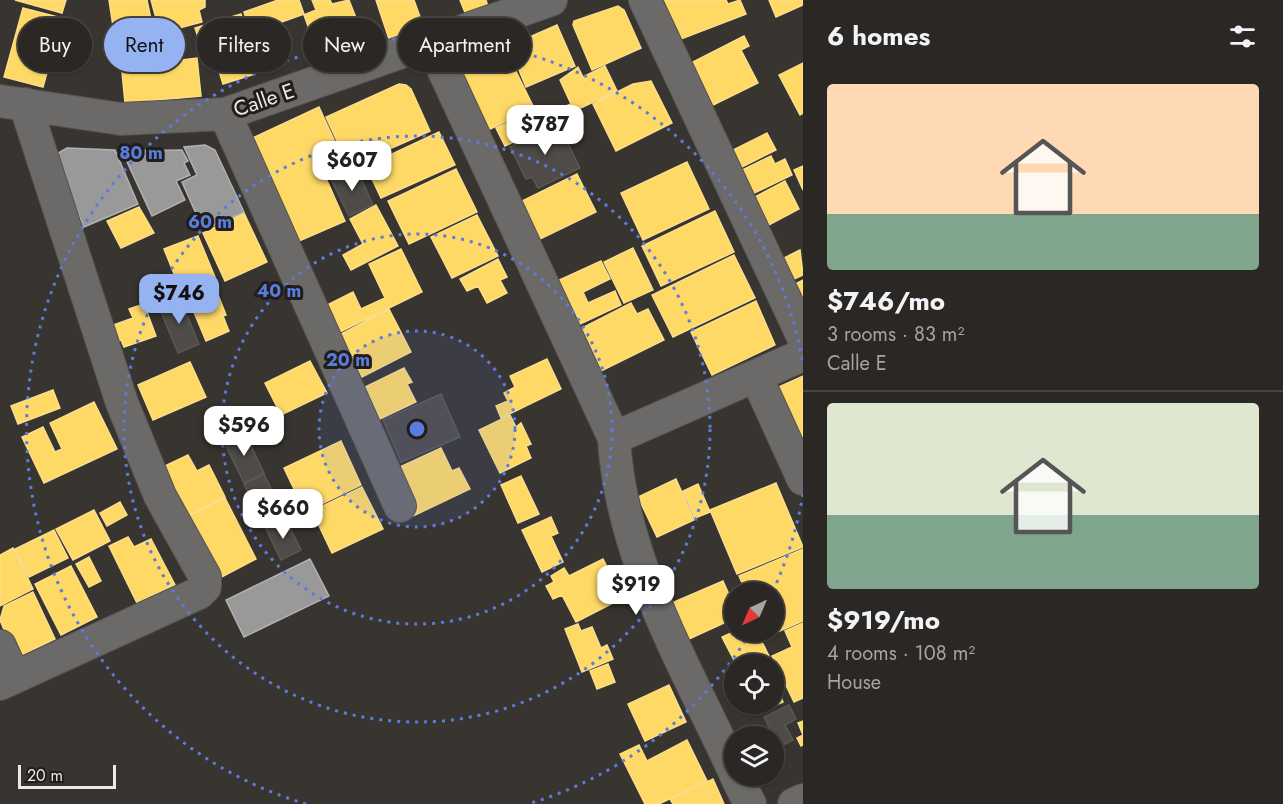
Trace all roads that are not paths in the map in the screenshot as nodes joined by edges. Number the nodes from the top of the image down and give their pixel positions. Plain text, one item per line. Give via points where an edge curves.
1 (551, 0) edge
2 (645, 0) edge
3 (501, 18) edge
4 (398, 54) edge
5 (444, 72) edge
6 (13, 103) edge
7 (225, 114) junction
8 (803, 337) edge
9 (803, 355) edge
10 (756, 376) junction
11 (614, 438) junction
12 (803, 479) edge
13 (400, 506) dead end
14 (0, 646) edge
15 (7, 681) edge
16 (724, 748) edge
17 (742, 786) edge
18 (803, 800) edge
19 (750, 804) edge
20 (794, 804) edge

1 - 3 street, Calle E
2 - 8 street
4 - 7 street, Calle E
5 - 11 street
6 - 7 street, Calle E via 121,119
6 - 15 street via 122,403 160,496 205,577 205,587
7 - 13 street
9 - 10 street
10 - 11 street
10 - 12 street
11 - 16 street via 617,474 632,537 660,612
14 - 15 street
17 - 19 street
18 - 20 street

